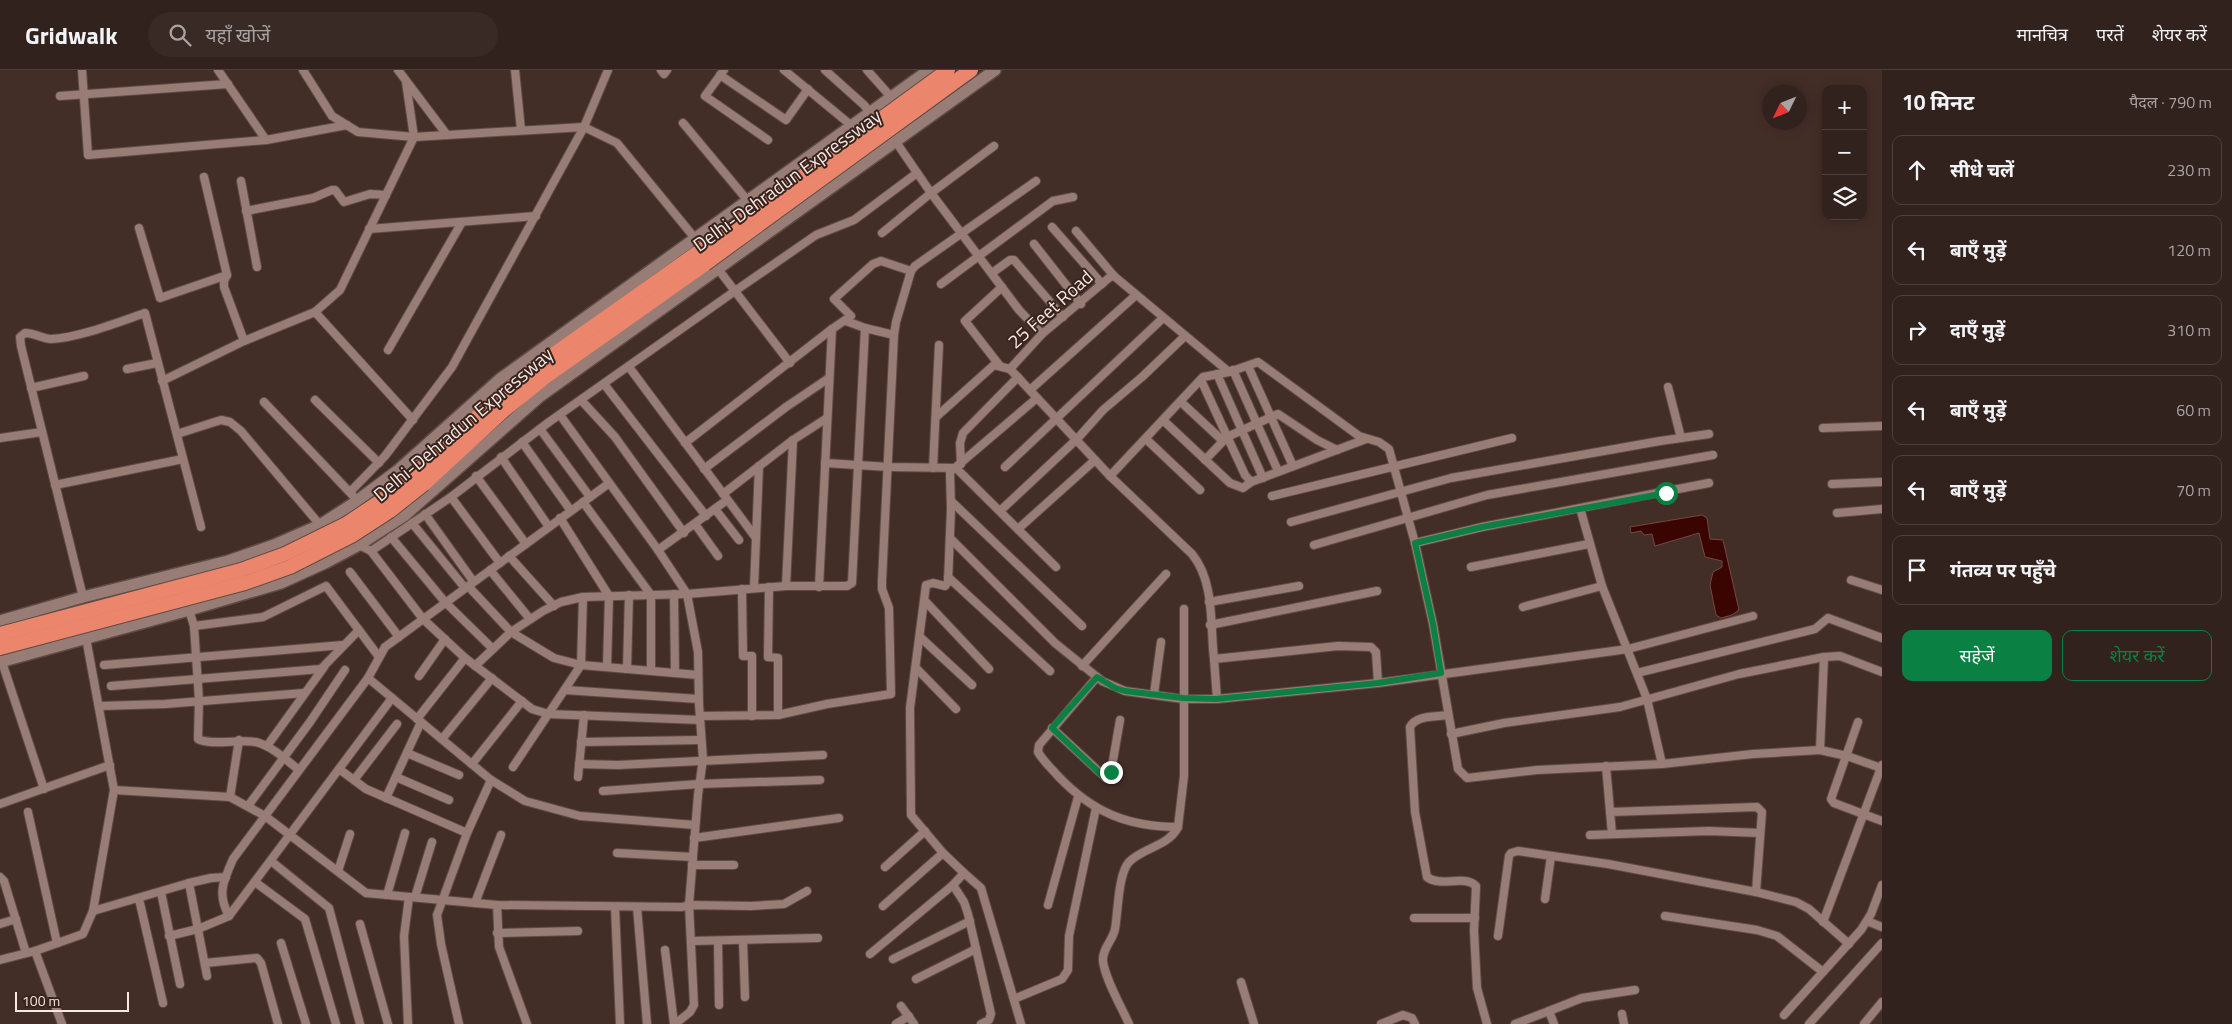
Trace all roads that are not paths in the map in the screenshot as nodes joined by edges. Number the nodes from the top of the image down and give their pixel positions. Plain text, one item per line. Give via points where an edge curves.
1 (82, 70) edge
2 (218, 70) edge
3 (303, 70) edge
4 (398, 70) edge
5 (515, 70) edge
6 (608, 70) edge
7 (661, 70) edge
8 (667, 70) edge
9 (784, 70) edge
10 (825, 70) edge
11 (867, 70) edge
12 (929, 70) edge
13 (948, 70) edge
14 (971, 70) edge
15 (995, 70) edge
16 (722, 72) edge
17 (406, 82) junction
18 (228, 84) junction
19 (808, 89) junction
20 (83, 94) junction
21 (60, 96) dead end
22 (891, 98) junction
23 (870, 112) junction
24 (683, 123) dead end
25 (347, 125) junction
26 (852, 126) junction
27 (584, 127) junction
28 (521, 130) junction
29 (446, 135) junction
30 (414, 137) junction
31 (266, 140) junction
32 (768, 140) dead end
33 (896, 142) junction
34 (994, 146) dead end
35 (917, 173) junction
36 (204, 177) dead end
37 (241, 181) dead end
38 (1036, 181) dead end
39 (931, 193) junction
40 (386, 195) junction
41 (1073, 197) dead end
42 (748, 200) junction
43 (246, 211) junction
44 (536, 216) junction
45 (462, 222) junction
46 (1052, 226) dead end
47 (139, 228) dead end
48 (370, 229) junction
49 (1076, 230) dead end
50 (882, 233) dead end
51 (963, 234) junction
52 (695, 238) junction
53 (1034, 244) dead end
54 (979, 256) junction
55 (257, 267) dead end
56 (719, 270) junction
57 (911, 272) junction
58 (992, 273) junction
59 (227, 275) junction
60 (1114, 276) junction
61 (941, 284) dead end
62 (1102, 284) junction
63 (1002, 287) junction
64 (735, 291) junction
65 (1136, 295) junction
66 (1081, 304) junction
67 (315, 312) junction
68 (1063, 317) junction
69 (1163, 318) junction
70 (846, 321) junction
71 (865, 328) junction
72 (832, 329) junction
73 (1042, 334) junction
74 (894, 335) junction
75 (1185, 336) junction
76 (244, 340) junction
77 (939, 345) dead end
78 (388, 350) dead end
79 (157, 363) junction
80 (790, 364) junction
81 (629, 366) junction
82 (1000, 366) junction
83 (1248, 366) junction
84 (127, 369) dead end
85 (1010, 369) junction
86 (1231, 371) junction
87 (1217, 374) junction
88 (84, 376) dead end
89 (1018, 377) junction
90 (830, 378) junction
91 (162, 380) junction
92 (1201, 380) junction
93 (604, 384) junction
94 (1668, 387) dead end
95 (31, 388) junction
96 (1030, 390) junction
97 (1037, 398) junction
98 (315, 400) dead end
99 (581, 400) junction
100 (264, 402) dead end
101 (1181, 402) junction
102 (560, 415) junction
103 (936, 417) junction
104 (1270, 417) junction
105 (828, 418) junction
106 (413, 420) junction
107 (1056, 420) junction
108 (1164, 421) junction
109 (1257, 424) junction
110 (1882, 426) edge
111 (1823, 428) dead end
112 (540, 429) junction
113 (1242, 430) junction
114 (42, 432) junction
115 (177, 434) junction
116 (1709, 434) dead end
117 (0, 438) edge
118 (1512, 438) dead end
119 (1681, 438) junction
120 (1077, 439) junction
121 (1146, 439) junction
122 (1225, 439) junction
123 (793, 440) junction
124 (1366, 440) junction
125 (522, 442) junction
126 (686, 443) junction
127 (1337, 450) junction
128 (1713, 455) dead end
129 (501, 457) junction
130 (183, 459) junction
131 (1095, 460) junction
132 (1205, 460) junction
133 (379, 463) junction
134 (825, 463) junction
135 (857, 464) junction
136 (759, 466) junction
137 (959, 466) junction
138 (1294, 466) junction
139 (889, 467) junction
140 (1005, 467) dead end
141 (1394, 467) junction
142 (933, 468) junction
143 (704, 469) junction
144 (1278, 471) junction
145 (476, 476) junction
146 (1110, 476) junction
147 (1263, 478) junction
148 (1251, 482) junction
149 (1882, 482) edge
150 (608, 484) junction
151 (1708, 484) dead end
152 (1832, 484) dead end
153 (55, 485) junction
154 (1200, 490) dead end
155 (1402, 492) junction
156 (354, 496) junction
157 (1272, 496) dead end
158 (451, 497) junction
159 (725, 497) junction
160 (586, 499) junction
161 (951, 500) junction
162 (1580, 508) junction
163 (715, 509) junction
164 (1882, 509) edge
165 (571, 511) junction
166 (1000, 511) junction
167 (1837, 513) dead end
168 (425, 514) junction
169 (706, 516) junction
170 (1408, 517) junction
171 (560, 518) junction
172 (1291, 522) dead end
173 (412, 523) junction
174 (695, 524) junction
175 (320, 525) junction
176 (201, 527) dead end
177 (548, 527) junction
178 (1018, 529) junction
179 (684, 532) junction
180 (391, 537) junction
181 (756, 538) junction
182 (950, 538) junction
183 (739, 540) dead end
184 (1415, 543) junction
185 (526, 544) junction
186 (1589, 544) junction
187 (360, 545) junction
188 (1314, 545) dead end
189 (658, 550) junction
190 (372, 551) junction
191 (509, 556) junction
192 (718, 556) dead end
193 (500, 563) junction
194 (1056, 567) dead end
195 (1471, 567) dead end
196 (490, 570) junction
197 (350, 572) dead end
198 (1166, 574) dead end
199 (948, 577) junction
200 (1851, 580) dead end
201 (469, 585) junction
202 (786, 586) junction
203 (1300, 586) dead end
204 (1602, 586) junction
205 (769, 587) junction
206 (819, 587) junction
207 (742, 588) junction
208 (754, 588) junction
209 (1882, 590) edge
210 (1377, 591) dead end
211 (674, 594) junction
212 (687, 594) junction
213 (629, 595) junction
214 (651, 595) junction
215 (609, 596) junction
216 (83, 597) junction
217 (583, 597) junction
218 (925, 601) junction
219 (445, 602) junction
220 (1209, 602) junction
221 (554, 606) junction
222 (1524, 607) dead end
223 (1184, 609) dead end
224 (189, 610) junction
225 (1753, 616) dead end
226 (423, 619) junction
227 (530, 619) junction
228 (0, 621) edge
229 (1210, 625) junction
230 (194, 626) junction
231 (1082, 626) dead end
232 (359, 630) junction
233 (511, 632) junction
234 (0, 634) edge
235 (399, 637) junction
236 (920, 637) junction
237 (86, 638) junction
238 (1882, 638) edge
239 (445, 639) junction
240 (1161, 642) dead end
241 (342, 645) junction
242 (493, 649) junction
243 (1628, 650) junction
244 (1, 657) edge
245 (196, 657) junction
246 (379, 657) junction
247 (1824, 657) junction
248 (465, 658) junction
249 (1214, 659) junction
250 (104, 665) dead end
251 (324, 666) junction
252 (475, 666) junction
253 (581, 666) junction
254 (1082, 666) junction
255 (606, 668) junction
256 (916, 668) junction
257 (627, 669) junction
258 (989, 669) dead end
259 (346, 670) dead end
260 (651, 671) junction
261 (1050, 671) dead end
262 (1882, 672) edge
263 (675, 673) junction
264 (1441, 673) junction
265 (1637, 673) junction
266 (698, 675) junction
267 (419, 676) dead end
268 (1097, 677) junction
269 (368, 678) junction
270 (492, 678) junction
271 (198, 679) junction
272 (1378, 683) junction
273 (972, 685) dead end
274 (110, 686) dead end
275 (565, 690) junction
276 (304, 693) junction
277 (1154, 694) junction
278 (392, 698) junction
279 (1183, 698) junction
280 (698, 699) junction
281 (1216, 699) junction
282 (1647, 699) junction
283 (199, 700) junction
284 (522, 701) junction
285 (100, 706) junction
286 (956, 709) dead end
287 (548, 714) junction
288 (584, 715) junction
289 (778, 715) junction
290 (1448, 715) junction
291 (752, 716) junction
292 (700, 718) junction
293 (419, 720) junction
294 (1120, 720) dead end
295 (1858, 722) dead end
296 (397, 724) dead end
297 (1052, 728) junction
298 (1451, 734) junction
299 (442, 739) junction
300 (239, 740) junction
301 (702, 740) junction
302 (581, 742) junction
303 (267, 746) junction
304 (1820, 750) junction
305 (407, 753) junction
306 (823, 755) dead end
307 (1847, 756) junction
308 (284, 758) junction
309 (703, 760) junction
310 (472, 764) junction
311 (579, 764) junction
312 (1662, 764) junction
313 (110, 765) junction
314 (1606, 766) junction
315 (513, 767) dead end
316 (1881, 767) edge
317 (340, 769) junction
318 (299, 770) junction
319 (459, 775) dead end
320 (396, 776) junction
321 (578, 777) dead end
322 (354, 780) junction
323 (491, 780) junction
324 (820, 780) dead end
325 (699, 784) junction
326 (44, 789) junction
327 (114, 790) junction
328 (603, 791) dead end
329 (1078, 796) junction
330 (230, 797) junction
331 (386, 798) junction
332 (449, 800) dead end
333 (0, 804) edge
334 (248, 806) junction
335 (1096, 808) junction
336 (28, 812) dead end
337 (1610, 812) junction
338 (1863, 815) junction
339 (265, 816) junction
340 (839, 818) dead end
341 (1882, 821) edge
342 (696, 825) junction
343 (1178, 827) junction
344 (925, 830) junction
345 (405, 832) dead end
346 (467, 833) junction
347 (1760, 833) junction
348 (350, 834) dead end
349 (501, 834) dead end
350 (1612, 834) junction
351 (292, 835) junction
352 (1590, 835) dead end
353 (694, 838) junction
354 (432, 842) dead end
355 (617, 853) dead end
356 (943, 853) junction
357 (1551, 856) junction
358 (271, 861) junction
359 (693, 861) junction
360 (734, 865) dead end
361 (885, 867) dead end
362 (338, 871) junction
363 (964, 873) junction
364 (0, 877) edge
365 (226, 877) junction
366 (254, 882) junction
367 (189, 883) junction
368 (953, 885) junction
369 (1882, 885) edge
370 (807, 891) dead end
371 (160, 892) junction
372 (1756, 892) junction
373 (4, 895) edge
374 (387, 895) junction
375 (412, 897) junction
376 (139, 899) junction
377 (1545, 899) dead end
378 (443, 900) junction
379 (475, 902) junction
380 (497, 905) junction
381 (689, 905) junction
382 (1048, 905) dead end
383 (883, 906) dead end
384 (615, 907) junction
385 (637, 907) junction
386 (93, 911) junction
387 (229, 916) junction
388 (1665, 916) dead end
389 (1414, 918) dead end
390 (1475, 918) junction
391 (16, 919) junction
392 (1868, 920) junction
393 (970, 921) junction
394 (1823, 922) junction
395 (0, 924) edge
396 (360, 924) dead end
397 (1882, 927) edge
398 (198, 929) junction
399 (578, 931) dead end
400 (497, 933) junction
401 (169, 936) junction
402 (1498, 936) dead end
403 (818, 938) dead end
404 (744, 940) junction
405 (691, 941) junction
406 (718, 941) junction
407 (57, 943) junction
408 (281, 943) dead end
409 (1882, 943) edge
410 (1848, 944) junction
411 (976, 949) junction
412 (665, 950) dead end
413 (35, 951) junction
414 (26, 953) junction
415 (870, 954) dead end
416 (893, 959) dead end
417 (0, 960) edge
418 (204, 963) junction
419 (1823, 972) junction
420 (207, 976) dead end
421 (916, 979) dead end
422 (1241, 982) dead end
423 (180, 984) dead end
424 (1635, 990) dead end
425 (745, 997) dead end
426 (1014, 1000) junction
427 (1882, 1002) edge
428 (163, 1004) dead end
429 (719, 1005) dead end
430 (902, 1006) dead end
431 (1549, 1011) junction
432 (1622, 1014) dead end
433 (1784, 1015) dead end
434 (909, 1016) junction
435 (62, 1024) edge
436 (278, 1024) edge
437 (306, 1024) edge
438 (336, 1024) edge
439 (360, 1024) edge
440 (388, 1024) edge
441 (408, 1024) edge
442 (459, 1024) edge
443 (527, 1024) edge
444 (620, 1024) edge
445 (647, 1024) edge
446 (674, 1024) edge
447 (896, 1024) edge
448 (914, 1024) edge
449 (981, 1024) edge
450 (1021, 1024) edge
451 (1129, 1024) edge
452 (1254, 1024) edge
453 (1381, 1024) edge
454 (1415, 1024) edge
455 (1487, 1024) edge
456 (1515, 1024) edge
457 (1554, 1024) edge
458 (1624, 1024) edge
459 (1810, 1024) edge
460 (1864, 1024) edge

1 - 20 street
2 - 18 street
3 - 25 street via 332,116
4 - 17 street
5 - 28 street
6 - 27 street
7 - 8 street via 664,74
9 - 19 street
10 - 23 street
11 - 22 street
12 - 22 street
13 - 234 highway, Delhi-Dehradun Expressway, bridge via 536,368 494,401 399,487 346,524 293,550 241,570
14 - 244 highway, Delhi-Dehradun Expressway, bridge via 544,378 407,498 353,536 305,560 245,583
15 - 33 street
16 - 19 street via 786,120
16 - 32 street via 704,96
17 - 29 street
17 - 30 street
18 - 20 street
18 - 31 street
19 - 26 street
20 - 21 street
20 - 31 street via 88,155
22 - 23 street
23 - 26 street
24 - 42 street
25 - 30 street via 358,132
25 - 31 street
26 - 42 street
27 - 28 street
27 - 44 street
27 - 52 street via 617,143
28 - 29 street
29 - 30 street
30 - 40 street
33 - 35 street
33 - 56 street
34 - 39 street
35 - 39 street
35 - 64 street via 854,220 816,235
36 - 59 street
37 - 43 street
38 - 51 street
39 - 50 street
39 - 51 street
40 - 43 street via 370,194 344,202 332,190 313,198
40 - 48 street
41 - 54 street via 1053,201
42 - 52 street
43 - 55 street
44 - 45 street
44 - 106 street via 452,367
45 - 48 street
45 - 78 street
46 - 62 street
47 - 59 street via 160,298
48 - 67 street via 340,290
49 - 60 street
51 - 54 street
51 - 57 street
52 - 56 street
52 - 156 street via 500,379 397,471
53 - 66 street
54 - 58 street
54 - 61 street
56 - 64 street
56 - 187 street via 540,397 404,516
57 - 70 street via 881,261 873,264 834,299 851,316
57 - 74 street
58 - 63 street
58 - 68 street via 1012,260
59 - 76 street via 224,287
60 - 62 street, 25 Feet Road
60 - 65 street
62 - 66 street, 25 Feet Road
63 - 73 street
63 - 82 street via 965,321
64 - 80 street
64 - 81 street
65 - 69 street
65 - 96 street
66 - 68 street, 25 Feet Road
67 - 76 street
67 - 106 street
68 - 73 street, 25 Feet Road
69 - 75 street
69 - 107 street
70 - 71 street
70 - 72 street
71 - 74 street
71 - 135 street
72 - 80 street
72 - 90 street
73 - 85 street, 25 Feet Road
74 - 139 street
75 - 86 street
75 - 120 street
76 - 91 street
77 - 103 street
79 - 84 street
79 - 91 street
79 - 95 street via 145,313 49,339 25,333 20,337
80 - 126 street
81 - 93 street
81 - 126 street
82 - 85 street
82 - 103 street via 990,368
83 - 86 street
83 - 104 street
83 - 124 street via 1258,362
85 - 89 street
86 - 87 street
86 - 109 street
87 - 92 street
87 - 113 street
88 - 95 street
89 - 96 street
89 - 137 street via 963,433
90 - 105 street
90 - 143 street
91 - 115 street
92 - 101 street
92 - 122 street
93 - 99 street
93 - 169 street
94 - 119 street
95 - 114 street
96 - 97 street
97 - 107 street
97 - 137 street
98 - 133 street
99 - 102 street
99 - 179 street via 615,437
100 - 156 street
101 - 108 street
101 - 122 street
102 - 112 street
102 - 150 street
103 - 142 street
104 - 109 street
104 - 127 street via 1281,415
104 - 138 street
105 - 123 street
105 - 134 street
106 - 133 street
107 - 120 street
107 - 140 street
108 - 121 street
108 - 132 street
109 - 113 street
109 - 144 street
110 - 111 street
112 - 125 street
112 - 160 street
113 - 122 street
113 - 147 street
114 - 117 street
114 - 153 street
115 - 130 street
115 - 175 street via 221,420 230,422
116 - 119 street
118 - 141 street
119 - 155 street via 1469,475
120 - 131 street
120 - 166 street
121 - 146 street
121 - 154 street
122 - 132 street
122 - 148 street
123 - 136 street
123 - 202 street
124 - 127 street
124 - 141 street via 1379,442 1388,448
125 - 129 street
125 - 165 street
126 - 143 street
127 - 138 street
128 - 170 street via 1487,495
129 - 145 street
129 - 177 street
130 - 153 street
130 - 176 street
131 - 146 street
131 - 178 street
132 - 148 street via 1235,487 1243,488
133 - 156 street
134 - 135 street
134 - 206 street
135 - 139 street
135 - 206 street via 852,583
136 - 159 street
136 - 181 street
137 - 142 street
137 - 161 street via 950,472
137 - 166 street
138 - 144 street
139 - 142 street
139 - 289 street via 882,589 889,608 891,694
141 - 155 street
141 - 157 street
143 - 159 street
144 - 147 street
145 - 158 street
145 - 185 street
146 - 220 street via 1200,564
147 - 148 street
149 - 152 street
150 - 160 street
150 - 189 street
151 - 162 street
153 - 216 street
155 - 170 street
155 - 172 street
156 - 175 street
158 - 168 street
158 - 193 street
159 - 163 street
159 - 181 street
160 - 165 street
160 - 214 street
161 - 182 street
161 - 231 street
162 - 184 street
162 - 186 street
163 - 169 street
163 - 183 street
164 - 167 street
165 - 171 street
166 - 178 street
168 - 173 street
168 - 201 street
169 - 174 street
170 - 184 street
170 - 188 street
171 - 177 street
171 - 215 street
173 - 180 street
173 - 201 street
174 - 179 street
174 - 192 street
175 - 216 street via 228,561
177 - 185 street
178 - 194 street
179 - 189 street
180 - 190 street
180 - 219 street
181 - 208 street
182 - 199 street
182 - 254 street via 1044,633
184 - 264 street
185 - 191 street
186 - 195 street
186 - 204 street
187 - 190 street
187 - 224 street via 281,583
189 - 212 street
190 - 226 street
191 - 193 street
191 - 221 street
193 - 196 street
196 - 201 street
196 - 227 street
197 - 235 street
198 - 254 street
199 - 218 street via 945,586 928,583
199 - 261 street
200 - 209 street
201 - 219 street
201 - 233 street
202 - 205 street
202 - 206 street
203 - 220 street
204 - 222 street
204 - 243 street
205 - 208 street
205 - 289 street via 768,657 778,658
207 - 208 street
207 - 212 street
207 - 291 street via 743,656 752,656
210 - 229 street
211 - 212 street
211 - 214 street
211 - 263 street
212 - 266 street via 698,652
213 - 214 street
213 - 215 street
213 - 257 street
214 - 260 street
215 - 217 street
215 - 255 street
216 - 228 street
216 - 237 street
217 - 221 street
217 - 253 street
218 - 236 street
218 - 258 street
219 - 226 street
219 - 242 street
220 - 229 street
221 - 227 street
223 - 279 street
224 - 230 street
224 - 237 street
225 - 243 street
226 - 235 street
226 - 239 street
227 - 233 street
229 - 249 street
230 - 232 street via 263,617 326,586
230 - 245 street
232 - 241 street
232 - 246 street
233 - 242 street
233 - 253 street via 554,658
235 - 246 street via 385,647
236 - 256 street
236 - 273 street
237 - 244 street
237 - 285 street
238 - 265 street via 1828,618 1815,629
239 - 248 street
239 - 267 street
240 - 277 street
241 - 245 street
241 - 251 street
242 - 252 street
243 - 264 street
243 - 265 street
244 - 326 street
245 - 250 street
245 - 271 street
246 - 269 street
247 - 262 street via 1849,658
247 - 282 street via 1739,674
247 - 304 street
248 - 252 street
248 - 293 street
249 - 272 street via 1338,646 1371,647 1376,652
249 - 281 street
251 - 271 street via 321,669
251 - 276 street
252 - 270 street
253 - 255 street
253 - 275 street
254 - 268 street
255 - 257 street
256 - 286 street
256 - 344 street via 910,708 911,809 912,817
257 - 260 street
259 - 308 street
260 - 263 street
263 - 266 street
264 - 272 street
264 - 290 street
265 - 282 street
266 - 280 street
268 - 277 street via 1115,688
268 - 297 street
269 - 278 street
269 - 318 street
270 - 284 street
270 - 299 street
271 - 274 street
271 - 283 street
272 - 281 street
275 - 280 street
275 - 287 street
276 - 283 street
276 - 303 street
277 - 279 street
278 - 293 street
278 - 317 street
279 - 281 street
279 - 343 street via 1184,776
280 - 292 street
282 - 298 street via 1620,707 1504,723
282 - 312 street
283 - 285 street
283 - 300 street via 198,739 204,742
284 - 287 street via 532,709
284 - 310 street
285 - 313 street
287 - 288 street
287 - 315 street
288 - 292 street
288 - 302 street
289 - 291 street
290 - 298 street
290 - 390 street via 1419,719 1410,726 1415,812 1427,878 1473,884 1477,891
291 - 292 street
292 - 301 street
293 - 299 street
293 - 305 street
294 - 297 street via 1111,772 1106,778
295 - 307 street
296 - 322 street
297 - 329 street via 1039,745 1038,752
298 - 314 street via 1458,769 1467,778
299 - 310 street
300 - 303 street
300 - 330 street
301 - 302 street
301 - 309 street
302 - 311 street
303 - 308 street
304 - 307 street
304 - 312 street
305 - 319 street
305 - 320 street
306 - 309 street
307 - 316 street
307 - 338 street via 1831,796 1832,801
308 - 318 street
308 - 334 street
309 - 311 street
309 - 325 street
310 - 323 street
311 - 321 street
312 - 314 street
313 - 326 street
313 - 327 street
314 - 337 street
316 - 338 street
317 - 322 street
317 - 351 street
318 - 339 street
320 - 331 street
320 - 332 street
322 - 331 street
323 - 342 street via 525,801 564,813
323 - 346 street
324 - 325 street
325 - 328 street
325 - 342 street
326 - 333 street
327 - 330 street
327 - 386 street
329 - 335 street
329 - 382 street
330 - 334 street
331 - 346 street
334 - 339 street
335 - 343 street via 1149,826
335 - 426 street via 1070,936 1068,970 1062,979
336 - 407 street
337 - 347 street via 1757,807 1762,812
337 - 350 street
338 - 341 street
338 - 394 street
339 - 351 street
339 - 365 street via 233,860
340 - 353 street
342 - 353 street
343 - 451 street via 1174,835 1126,866 1114,932 1104,952 1106,972
344 - 356 street
344 - 361 street
345 - 374 street
346 - 378 street
347 - 350 street
347 - 372 street
348 - 362 street
349 - 379 street
350 - 352 street
351 - 358 street
351 - 362 street
353 - 359 street
354 - 375 street
355 - 359 street
356 - 363 street
356 - 383 street
357 - 372 street
357 - 377 street
357 - 402 street via 1518,851 1509,856
358 - 366 street
358 - 439 street via 329,908
359 - 360 street
359 - 381 street
362 - 374 street via 366,893
363 - 368 street
363 - 426 street via 981,888
364 - 373 street via 4,881
365 - 367 street
365 - 387 street via 221,899
366 - 387 street
366 - 438 street via 305,919
367 - 371 street
367 - 398 street
368 - 393 street via 964,902
368 - 415 street
369 - 392 street
370 - 381 street via 784,904
371 - 376 street
371 - 401 street
372 - 394 street via 1796,902
373 - 391 street
374 - 375 street
375 - 378 street
375 - 441 street via 404,936
376 - 386 street
376 - 428 street
378 - 379 street
378 - 442 street via 438,915 441,944
379 - 380 street
380 - 384 street
380 - 400 street
381 - 385 street
381 - 405 street
384 - 385 street
384 - 444 street
385 - 445 street
386 - 407 street via 82,934
387 - 398 street
388 - 419 street via 1777,936
389 - 390 street
390 - 455 street via 1477,988
391 - 395 street
391 - 414 street
392 - 397 street
392 - 410 street
393 - 411 street
393 - 416 street
394 - 410 street
396 - 440 street
398 - 401 street
398 - 418 street
399 - 400 street
400 - 443 street
401 - 423 street
403 - 404 street
404 - 406 street
404 - 425 street
405 - 406 street
405 - 446 street via 694,1005
406 - 429 street
407 - 413 street
408 - 437 street
409 - 459 street
410 - 419 street
411 - 421 street
411 - 449 street via 991,1014 989,1020
412 - 446 street
413 - 414 street
413 - 435 street
414 - 417 street
418 - 420 street
418 - 436 street via 257,958
419 - 433 street
422 - 452 street
424 - 431 street via 1582,998
426 - 450 street
427 - 460 street
430 - 434 street
431 - 456 street
431 - 457 street
432 - 458 street
434 - 447 street
434 - 448 street
453 - 454 street via 1403,1015 1412,1018

